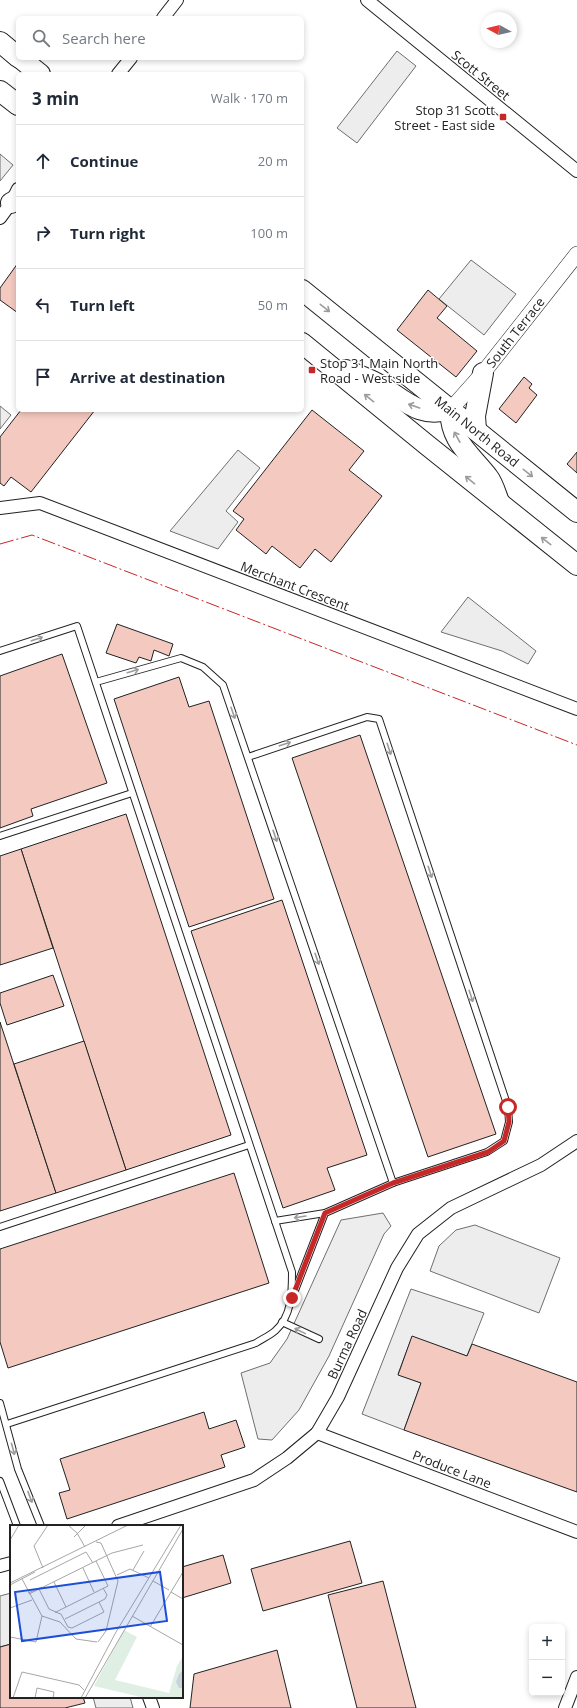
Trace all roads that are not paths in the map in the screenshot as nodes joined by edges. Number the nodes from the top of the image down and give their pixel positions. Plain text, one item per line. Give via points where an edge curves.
1 (177, 0) edge
2 (367, 0) edge
3 (165, 16) edge
4 (0, 42) edge
5 (16, 55) edge
6 (23, 60) edge
7 (129, 60) edge
8 (38, 72) edge
9 (120, 72) edge
10 (0, 90) edge
11 (16, 103) edge
12 (577, 171) edge
13 (577, 254) edge
14 (304, 292) edge
15 (304, 345) edge
16 (322, 359) junction
17 (483, 373) junction
18 (451, 409) junction
19 (476, 430) junction
20 (500, 504) junction
21 (0, 508) edge
22 (577, 512) edge
23 (577, 565) edge
24 (0, 651) edge
25 (96, 682) junction
26 (577, 709) edge
27 (248, 757) junction
28 (132, 793) junction
29 (0, 836) edge
30 (577, 1142) edge
31 (250, 1145) junction
32 (393, 1183) junction
33 (325, 1213) junction
34 (275, 1221) junction
35 (0, 1227) edge
36 (292, 1298) junction
37 (282, 1322) junction
38 (319, 1339) dead end
39 (0, 1403) edge
40 (7, 1424) junction
41 (316, 1433) junction
42 (0, 1481) edge
43 (17, 1525) edge
44 (41, 1525) edge
45 (122, 1525) edge
46 (577, 1532) edge
47 (10, 1563) edge
48 (0, 1566) edge
49 (577, 1677) edge
50 (149, 1698) edge
51 (153, 1708) edge
52 (565, 1708) edge

1 - 3 street
2 - 12 street, Scott Street
4 - 5 highway
6 - 8 highway
7 - 9 street
10 - 11 highway
13 - 17 street, South Terrace
14 -> 18 highway, Main North Road
15 - 16 highway
18 -> 16 highway via 438,413 406,404 377,384
20 -> 16 highway
17 - 18 street, South Terrace
17 - 19 highway via 475,416
18 - 19 highway, Main North Road
20 -> 18 highway via 490,478 455,434 451,423
19 -> 22 highway, Main North Road
23 -> 20 highway
21 - 26 street, Merchant Crescent via 40,504
24 -> 25 lane via 77,626
25 -> 27 lane via 181,658 204,667 223,685
25 - 28 lane
27 -> 32 lane
27 -> 32 lane via 367,717 379,719 508,1107 509,1122 504,1141 488,1152
28 - 29 lane
28 - 31 lane
30 - 41 street, Burma Road via 541,1165 451,1208 418,1234 397,1268 338,1397
31 - 34 lane
31 - 35 lane
32 - 33 lane
33 -> 34 lane
33 - 36 lane
34 - 36 lane via 292,1272
36 - 37 lane
38 -> 37 lane
37 - 40 lane via 275,1331 256,1343
39 - 40 lane
40 -> 44 lane via 18,1469
41 - 45 street, Burma Road via 287,1458 254,1480
41 - 46 street, Produce Lane
42 - 43 lane
47 - 48 street
49 - 52 street
50 - 51 street

